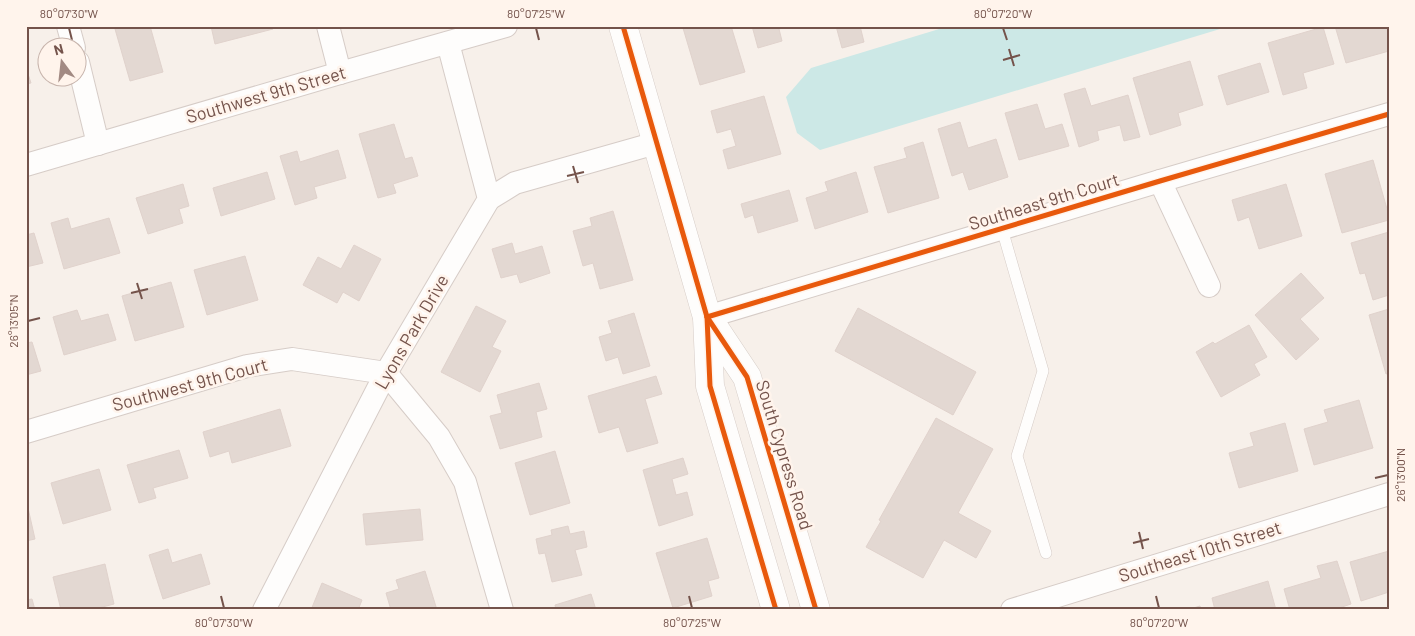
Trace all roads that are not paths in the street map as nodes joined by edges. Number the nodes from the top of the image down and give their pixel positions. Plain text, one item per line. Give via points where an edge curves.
1 (328, 26) edge
2 (506, 26) edge
3 (623, 26) edge
4 (448, 43) junction
5 (340, 73) junction
6 (84, 88) edge
7 (1389, 114) edge
8 (656, 143) junction
9 (98, 144) junction
10 (26, 165) edge
11 (1160, 181) junction
12 (489, 199) junction
13 (1002, 229) junction
14 (1209, 286) dead end
15 (707, 318) junction
16 (386, 373) junction
17 (26, 432) edge
18 (1389, 494) edge
19 (1046, 553) dead end
20 (264, 610) edge
21 (502, 610) edge
22 (776, 610) edge
23 (816, 610) edge
24 (1012, 610) edge

1 - 5 street
2 - 4 street, Southwest 9th Street
3 - 8 street, South Cypress Road
4 - 5 street, Southwest 9th Street
4 - 12 street
5 - 9 street, Southwest 9th Street
6 - 9 street
7 - 11 street, Southeast 9th Court
8 - 12 street via 515,183
8 - 15 street, South Cypress Road
9 - 10 street, Southwest 9th Street
11 - 13 street, Southeast 9th Court
11 - 14 street
12 - 16 street, Lyons Park Drive
13 - 15 street, Southeast 9th Court
13 - 19 lane via 1043,371 1017,456
15 - 22 street, South Cypress Road via 710,386
15 - 23 street, South Cypress Road via 747,377
16 - 17 street, Southwest 9th Court via 292,359 247,366
16 - 20 street, Lyons Park Drive
16 - 21 street via 439,437 465,482
18 - 24 street, Southeast 10th Street

